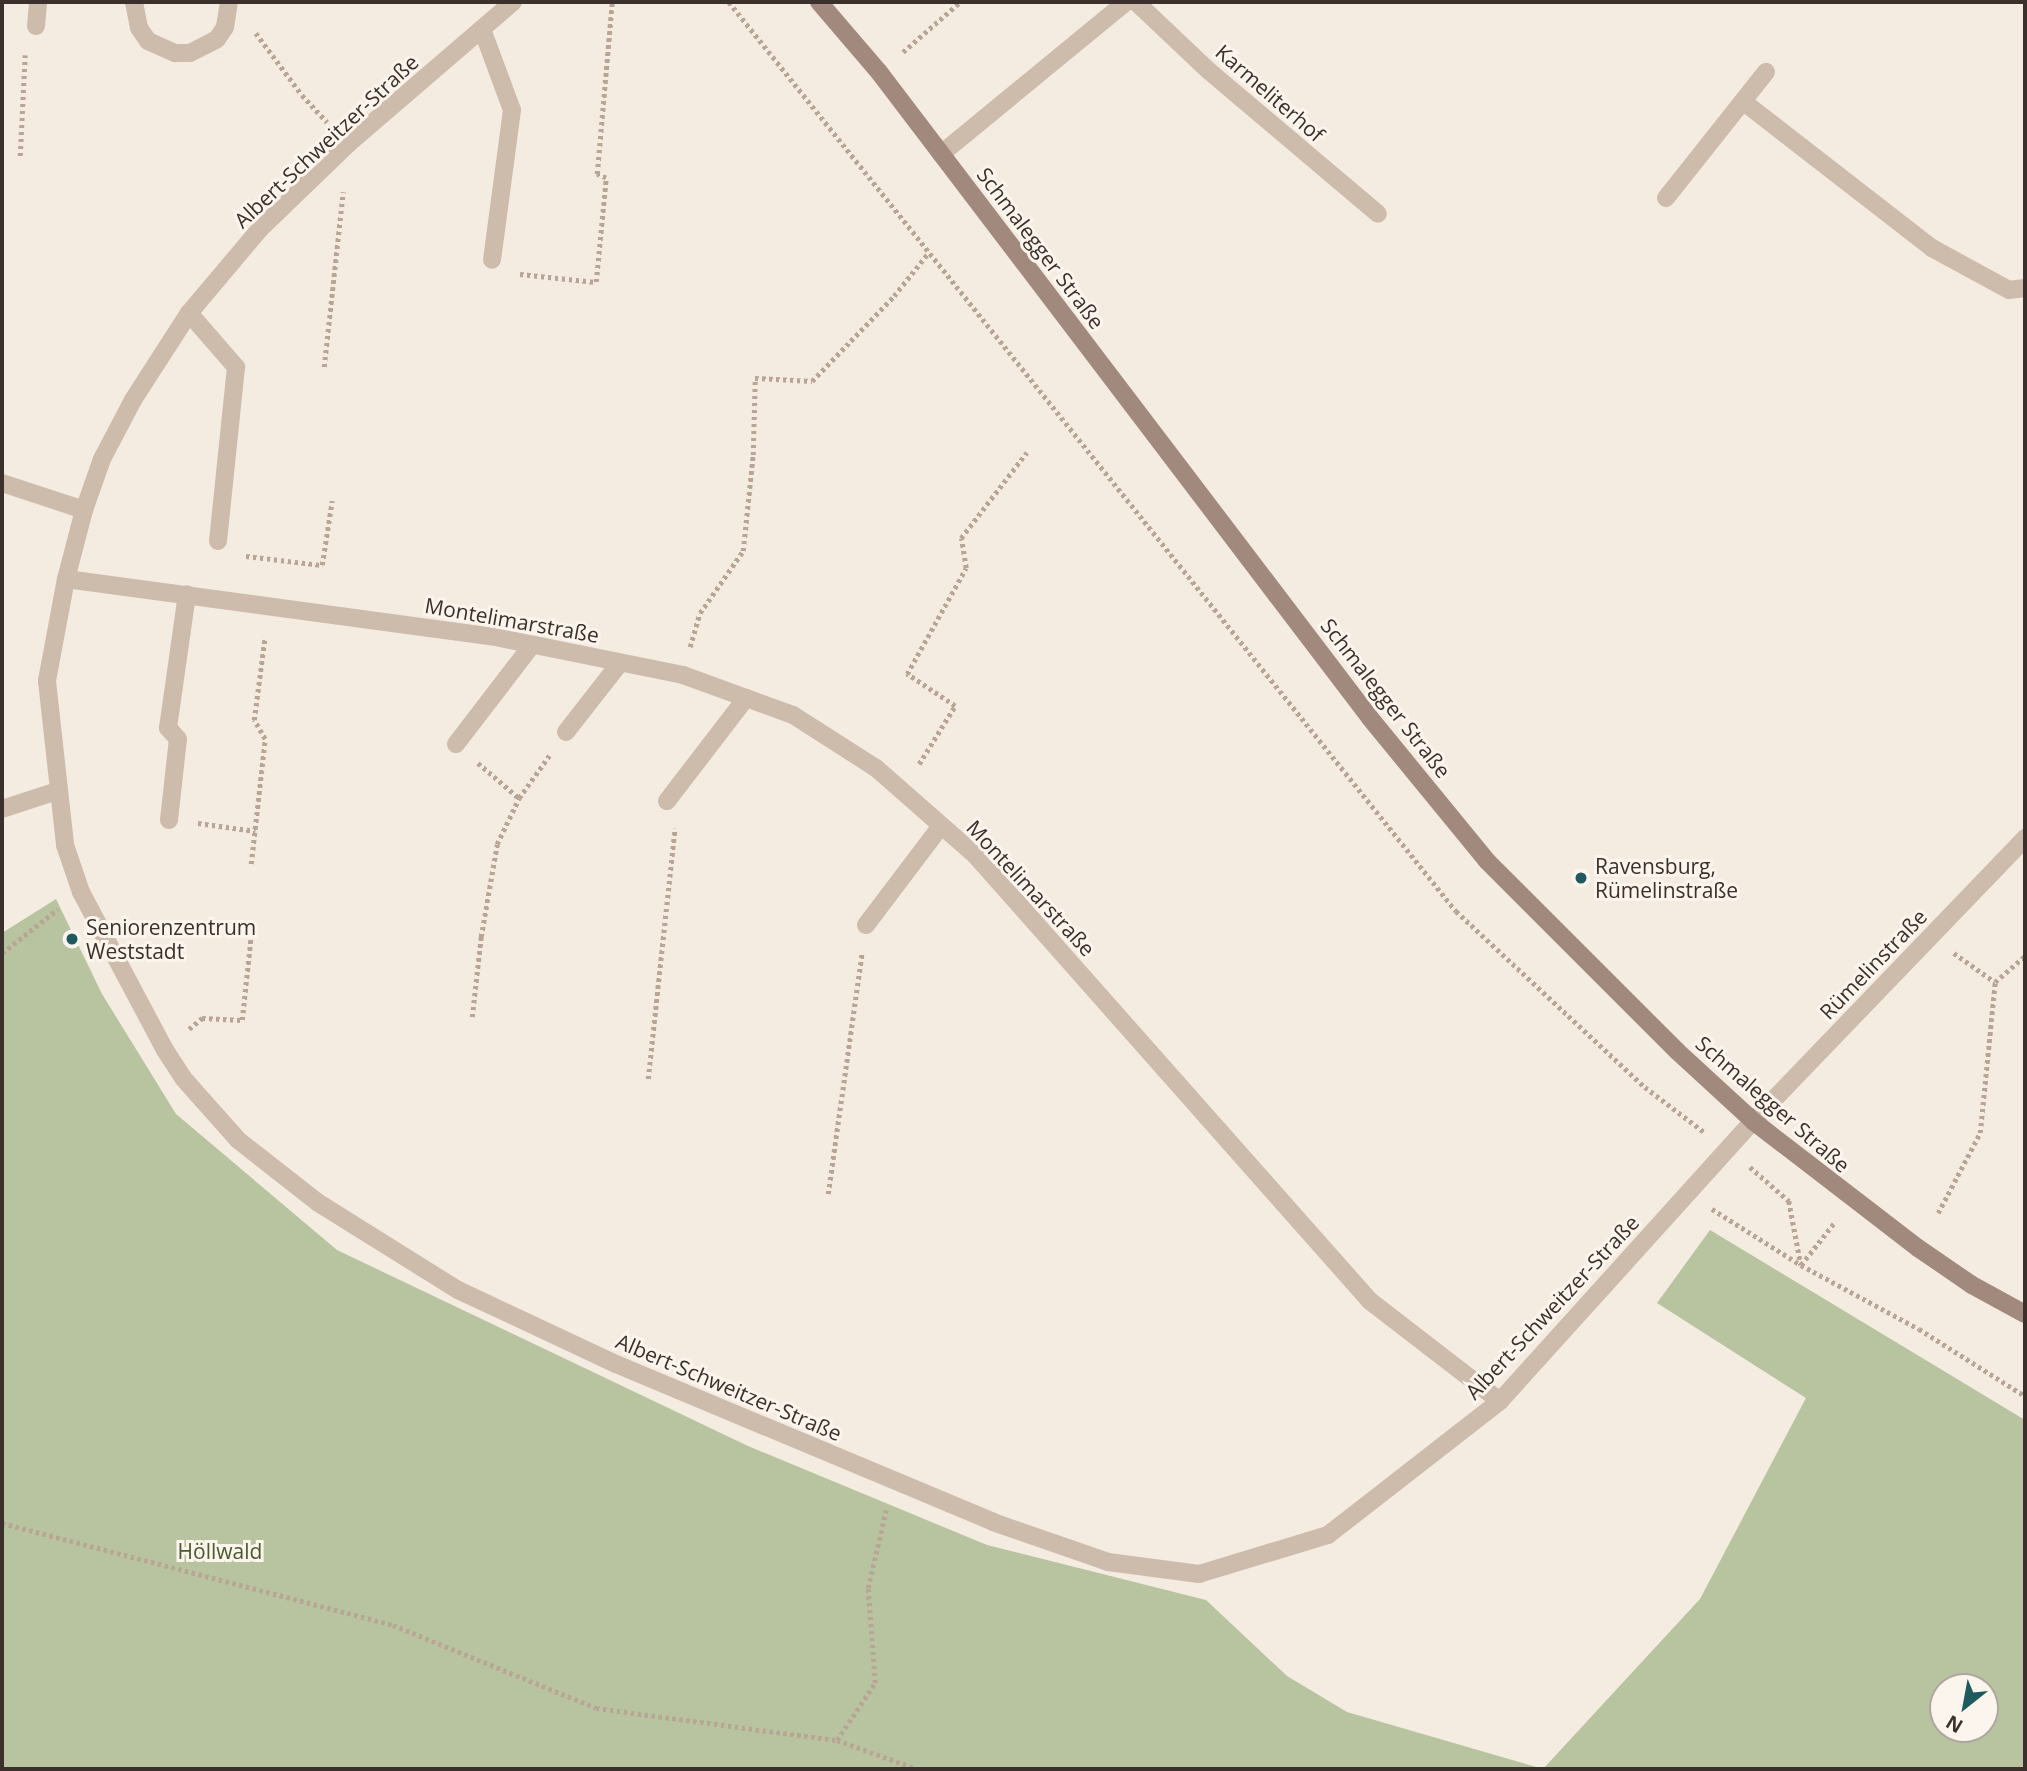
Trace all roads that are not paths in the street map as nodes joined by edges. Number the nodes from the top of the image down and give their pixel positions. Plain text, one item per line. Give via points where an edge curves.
1 (38, 2) edge
2 (134, 2) edge
3 (229, 2) edge
4 (513, 2) edge
5 (820, 2) edge
6 (1126, 2) edge
7 (1136, 2) edge
8 (36, 26) road end
9 (482, 29) junction
10 (1766, 72) dead end
11 (1745, 103) junction
12 (942, 154) junction
13 (1666, 198) dead end
14 (1378, 214) dead end
15 (492, 260) road end
16 (2025, 288) edge
17 (189, 313) junction
18 (2, 483) edge
19 (84, 510) junction
20 (218, 541) dead end
21 (66, 579) junction
22 (187, 594) junction
23 (532, 645) junction
24 (620, 663) junction
25 (746, 698) junction
26 (566, 732) road end
27 (456, 744) road end
28 (57, 790) junction
29 (667, 801) road end
30 (2, 809) edge
31 (169, 820) road end
32 (941, 826) junction
33 (2025, 838) edge
34 (866, 925) road end
35 (1753, 1121) junction
36 (2025, 1314) edge
37 (1500, 1401) junction

1 - 8 street
2 - 3 street via 139,29 148,41 175,54 197,51 216,39 225,27
4 - 9 street, Albert-Schweitzer-Straße
5 - 12 street, Schmalegger Straße
6 - 12 street
7 - 14 street, Karmeliterhof via 1209,71
9 - 15 street via 512,110
9 - 17 street, Albert-Schweitzer-Straße via 348,144 260,230
10 - 11 street
11 - 13 street
11 - 16 street via 1932,247 2010,290
12 - 35 street, Schmalegger Straße via 1370,718 1487,861
17 - 19 street, Albert-Schweitzer-Straße via 133,400 102,459
17 - 20 street via 236,367
18 - 19 street
19 - 21 street, Albert-Schweitzer-Straße
21 - 22 street, Montelimarstraße
21 - 28 street, Albert-Schweitzer-Straße via 47,681
22 - 23 street, Montelimarstraße
22 - 31 street via 168,728 178,739
23 - 24 street, Montelimarstraße
23 - 27 street
24 - 25 street, Montelimarstraße via 683,675
24 - 26 street
25 - 29 street
25 - 32 street, Montelimarstraße via 793,715 876,768
28 - 30 street
28 - 37 street, Albert-Schweitzer-Straße via 65,845 81,892 165,1050 183,1078 238,1140 317,1202 458,1290 616,1364 892,1482 1108,1562 1199,1574 1328,1535
32 - 34 street
32 - 37 street, Montelimarstraße via 976,856 1370,1300
33 - 35 street, Rümelinstraße
35 - 36 street, Schmalegger Straße via 1918,1248
35 - 37 street, Albert-Schweitzer-Straße

